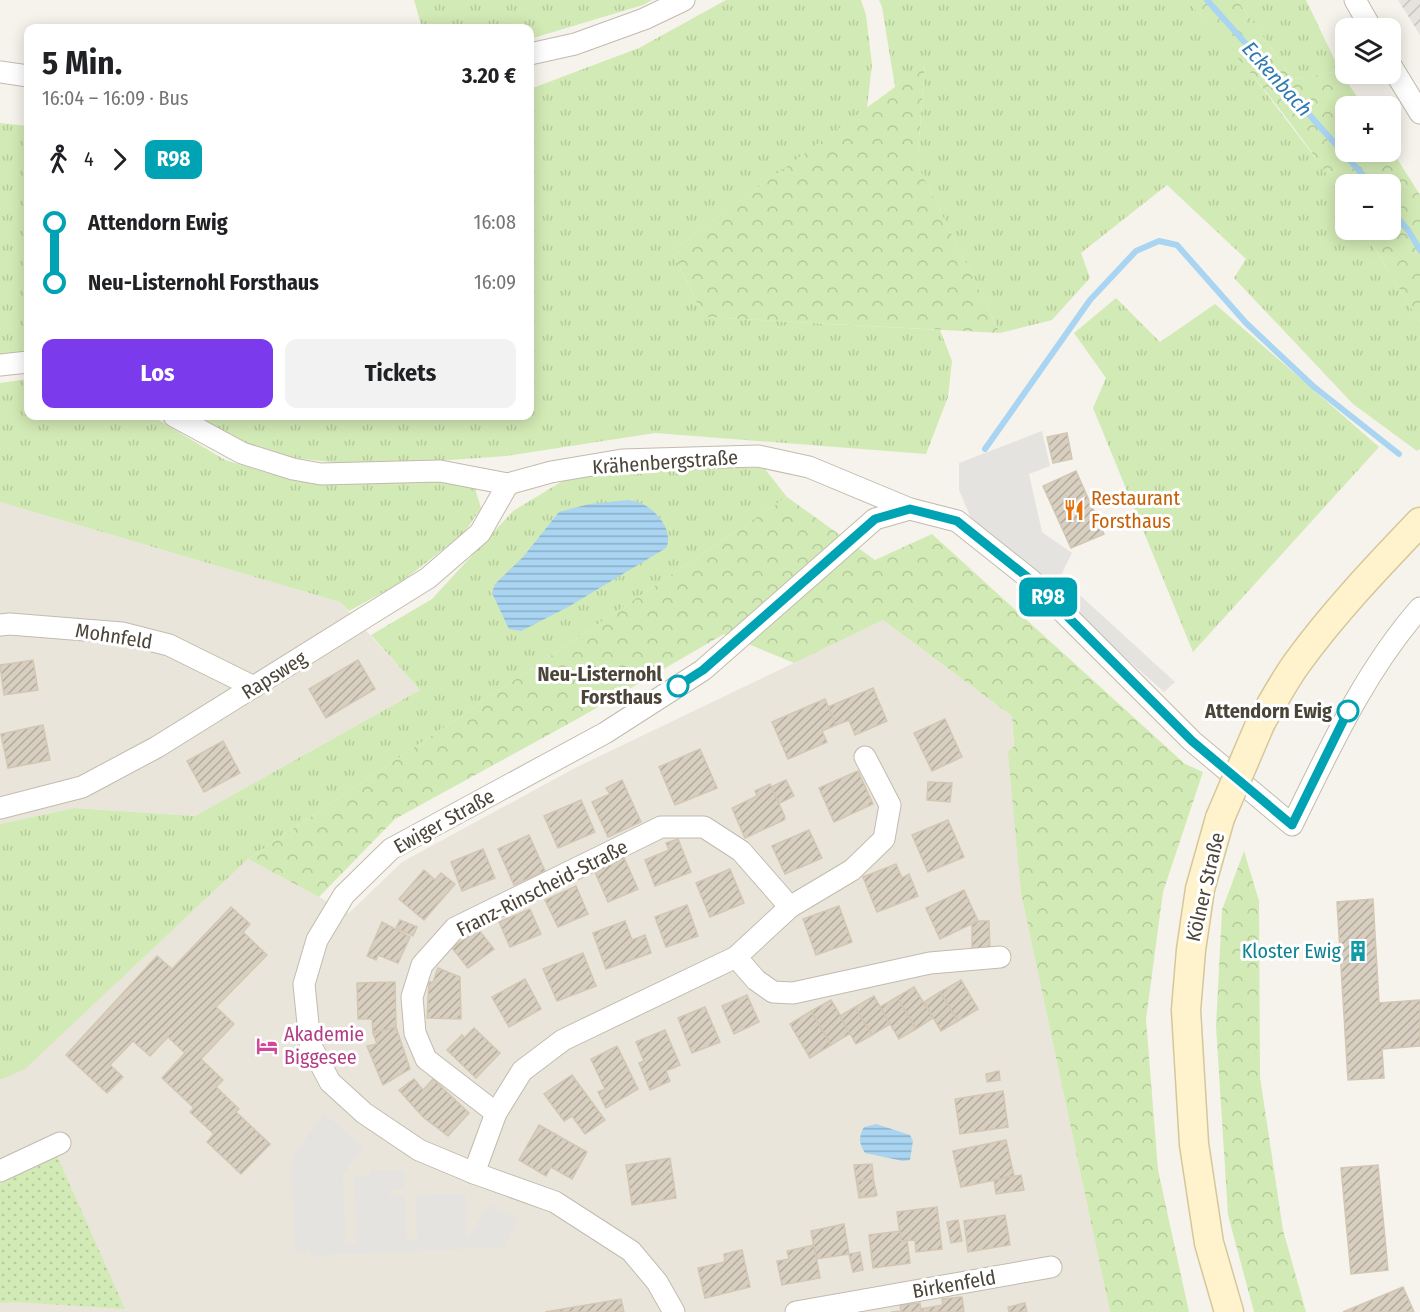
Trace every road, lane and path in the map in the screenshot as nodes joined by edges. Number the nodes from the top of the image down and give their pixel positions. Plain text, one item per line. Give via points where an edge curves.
1 (684, 0) edge
2 (1355, 0) edge
3 (1365, 18) edge
4 (534, 53) edge
5 (0, 72) edge
6 (24, 75) edge
7 (1401, 82) edge
8 (1420, 113) edge
9 (24, 362) edge
10 (0, 365) edge
11 (181, 420) edge
12 (508, 484) junction
13 (910, 509) junction
14 (1420, 522) edge
15 (1420, 608) edge
16 (0, 625) edge
17 (254, 687) junction
18 (865, 757) dead end
19 (0, 808) edge
20 (790, 907) junction
21 (736, 957) junction
22 (1000, 957) dead end
23 (496, 1113) junction
24 (60, 1143) dead end
25 (0, 1171) edge
26 (474, 1173) junction
27 (1051, 1267) dead end
28 (857, 1307) edge
29 (674, 1312) edge
30 (796, 1312) edge
31 (1229, 1312) edge

1 - 4 street via 575,44
2 - 3 street
5 - 6 street
7 - 8 street
9 - 10 street
11 - 12 street, Krähenbergstraße via 242,453 293,469 321,474 441,471
12 - 13 street, Krähenbergstraße via 622,460 758,456 809,467
12 - 17 street, Rapsweg via 480,533 429,578
13 - 15 street, Krähenbergstraße via 957,521 1031,580 1192,741 1292,825 1350,708 1400,631
13 - 26 street, Ewiger Straße via 875,519 703,670 614,728 391,849 344,895 317,940 304,984 310,1044 330,1082 364,1113 419,1150
14 - 31 main road, Kölner Straße, bridge via 1327,625 1296,664 1261,722 1220,818 1200,889 1186,1010 1194,1144 1209,1243
16 - 17 street, Mohnfeld via 122,633 169,645
17 - 19 street, Rapsweg via 157,747 82,787
18 - 20 street via 890,805 884,839 852,870
20 - 21 street
20 - 23 street, Franz-Rinscheid-Straße via 741,851 704,827 661,827 455,928 422,965 412,997 415,1033 426,1059
21 - 22 street via 773,992 793,993 930,963
21 - 23 street via 563,1040 522,1071
23 - 26 street
24 - 25 street
26 - 29 street, Ewiger Straße via 555,1202 631,1251 657,1282
27 - 28 street, Birkenfeld
28 - 30 street, Birkenfeld

